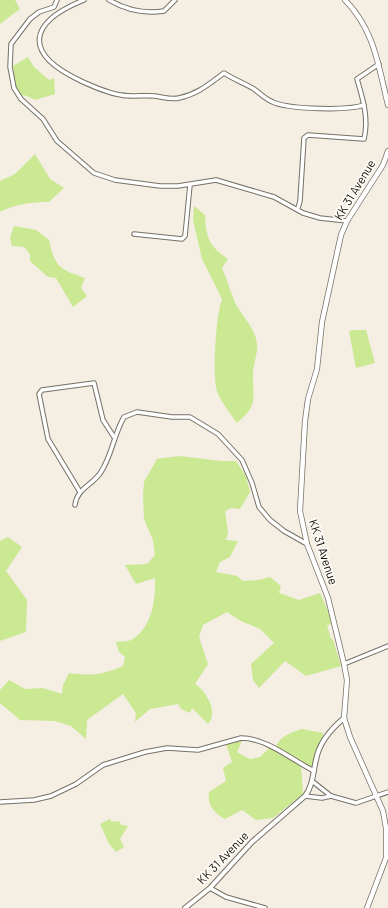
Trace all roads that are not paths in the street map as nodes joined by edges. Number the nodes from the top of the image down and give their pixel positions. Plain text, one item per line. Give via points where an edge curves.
1 (56, 0) edge
2 (84, 0) edge
3 (109, 0) edge
4 (175, 0) edge
5 (345, 0) edge
6 (379, 64) junction
7 (364, 105) junction
8 (388, 105) edge
9 (388, 152) edge
10 (190, 185) junction
11 (298, 208) dead end
12 (346, 221) junction
13 (134, 234) dead end
14 (114, 437) junction
15 (80, 492) junction
16 (75, 505) dead end
17 (307, 544) junction
18 (388, 646) edge
19 (344, 664) junction
20 (344, 718) junction
21 (314, 771) junction
22 (312, 781) junction
23 (388, 792) edge
24 (376, 794) junction
25 (305, 796) junction
26 (331, 796) junction
27 (0, 802) edge
28 (387, 861) edge
29 (210, 888) junction
30 (185, 908) edge
31 (265, 908) edge
32 (367, 908) edge

1 - 10 street via 54,7 39,12 30,19 11,44 10,67 16,93 44,119 58,141 98,175 160,186
2 - 7 street via 49,20 40,35 40,43 48,61 70,76 93,86 122,95 178,98 201,91 224,73 282,105 355,108
3 - 4 street via 124,8 145,12 164,11
5 - 6 main road via 364,23
6 - 7 street via 357,79
6 - 8 main road
7 - 11 street via 364,140 308,135 304,138
9 - 12 main road, KK 31 Avenue via 374,181
10 - 12 street via 216,180 274,197 303,213
10 - 13 street via 185,236 182,239
12 - 17 main road, KK 31 Avenue via 322,322 317,369 308,399 305,421 300,511
14 - 15 street via 107,463 100,474
14 - 15 street via 102,420 94,383 50,388 42,390 39,394 48,439
14 - 17 street via 124,417 131,413 195,419 218,434 242,460 259,507 270,520
15 - 16 street
17 - 19 main road, KK 31 Avenue via 328,598
18 - 19 street
19 - 20 main road, KK 31 Avenue via 347,680
20 - 21 street, KK 31 Avenue via 325,737 316,758
20 - 24 main road
21 - 22 street, KK 31 Avenue
21 - 27 street via 266,745 241,738 198,750 167,748 145,752 103,766 76,784 51,796
22 - 25 street, KK 31 Avenue
22 - 26 street
23 - 24 street
24 - 26 street via 356,802
24 - 28 main road via 386,828
25 - 26 street
25 - 29 street, KK 31 Avenue via 252,842
28 - 32 main road
29 - 30 street, KK 31 Avenue
29 - 31 street via 226,897

